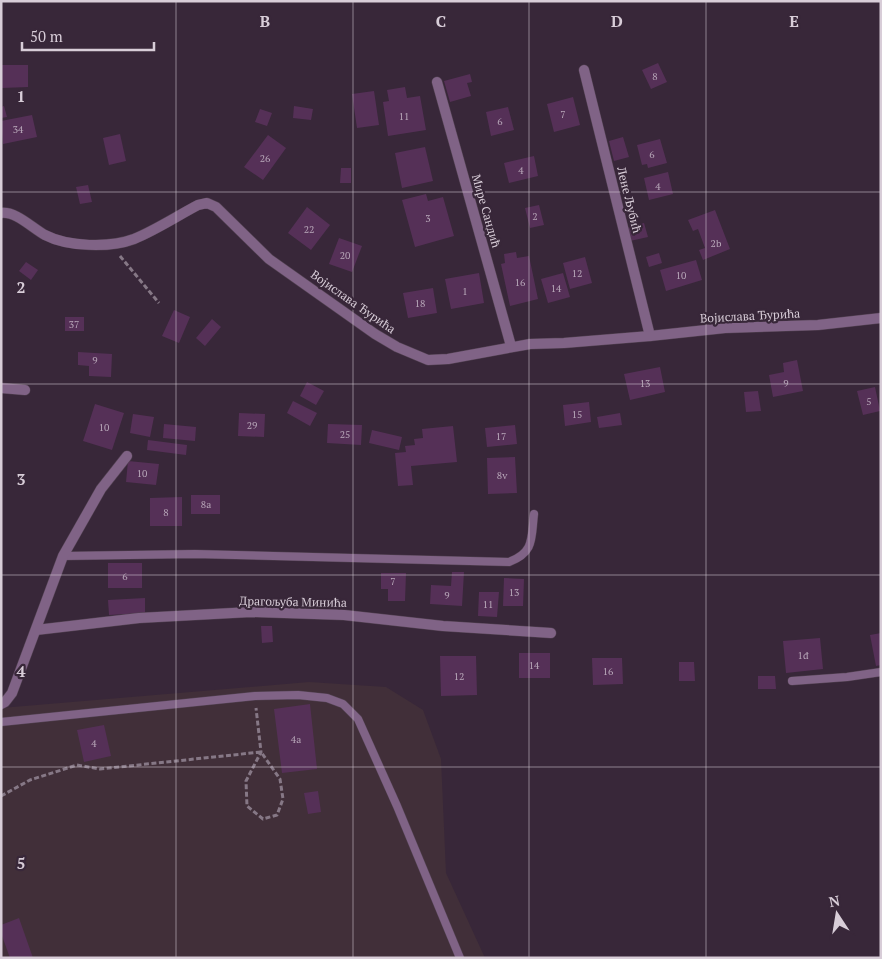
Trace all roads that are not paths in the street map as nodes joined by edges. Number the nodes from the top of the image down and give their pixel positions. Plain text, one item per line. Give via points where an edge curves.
1 (584, 70) dead end
2 (437, 82) dead end
3 (2, 212) edge
4 (881, 318) edge
5 (650, 336) junction
6 (511, 346) junction
7 (1, 388) edge
8 (26, 390) dead end
9 (127, 456) dead end
10 (534, 514) dead end
11 (63, 556) junction
12 (36, 630) junction
13 (551, 633) dead end
14 (881, 672) edge
15 (792, 680) dead end
16 (1, 704) edge
17 (1, 722) edge
18 (460, 958) edge

1 - 5 street, Лене Љубић
2 - 6 street, Мире Сандић
3 - 6 street, Војислава Ђурића via 12,214 60,241 111,244 134,239 207,203 216,207 269,259 397,347 428,360 436,360
4 - 5 street, Војислава Ђурића
5 - 6 street, Војислава Ђурића
7 - 8 street
9 - 11 street via 101,489
10 - 11 lane via 530,547 522,556 509,562 195,554
11 - 12 street
12 - 13 street, Драгољуба Минића via 139,618 251,612 344,615
12 - 16 street via 12,693
14 - 15 lane
17 - 18 lane via 255,696 298,695 326,698 343,704 358,719

